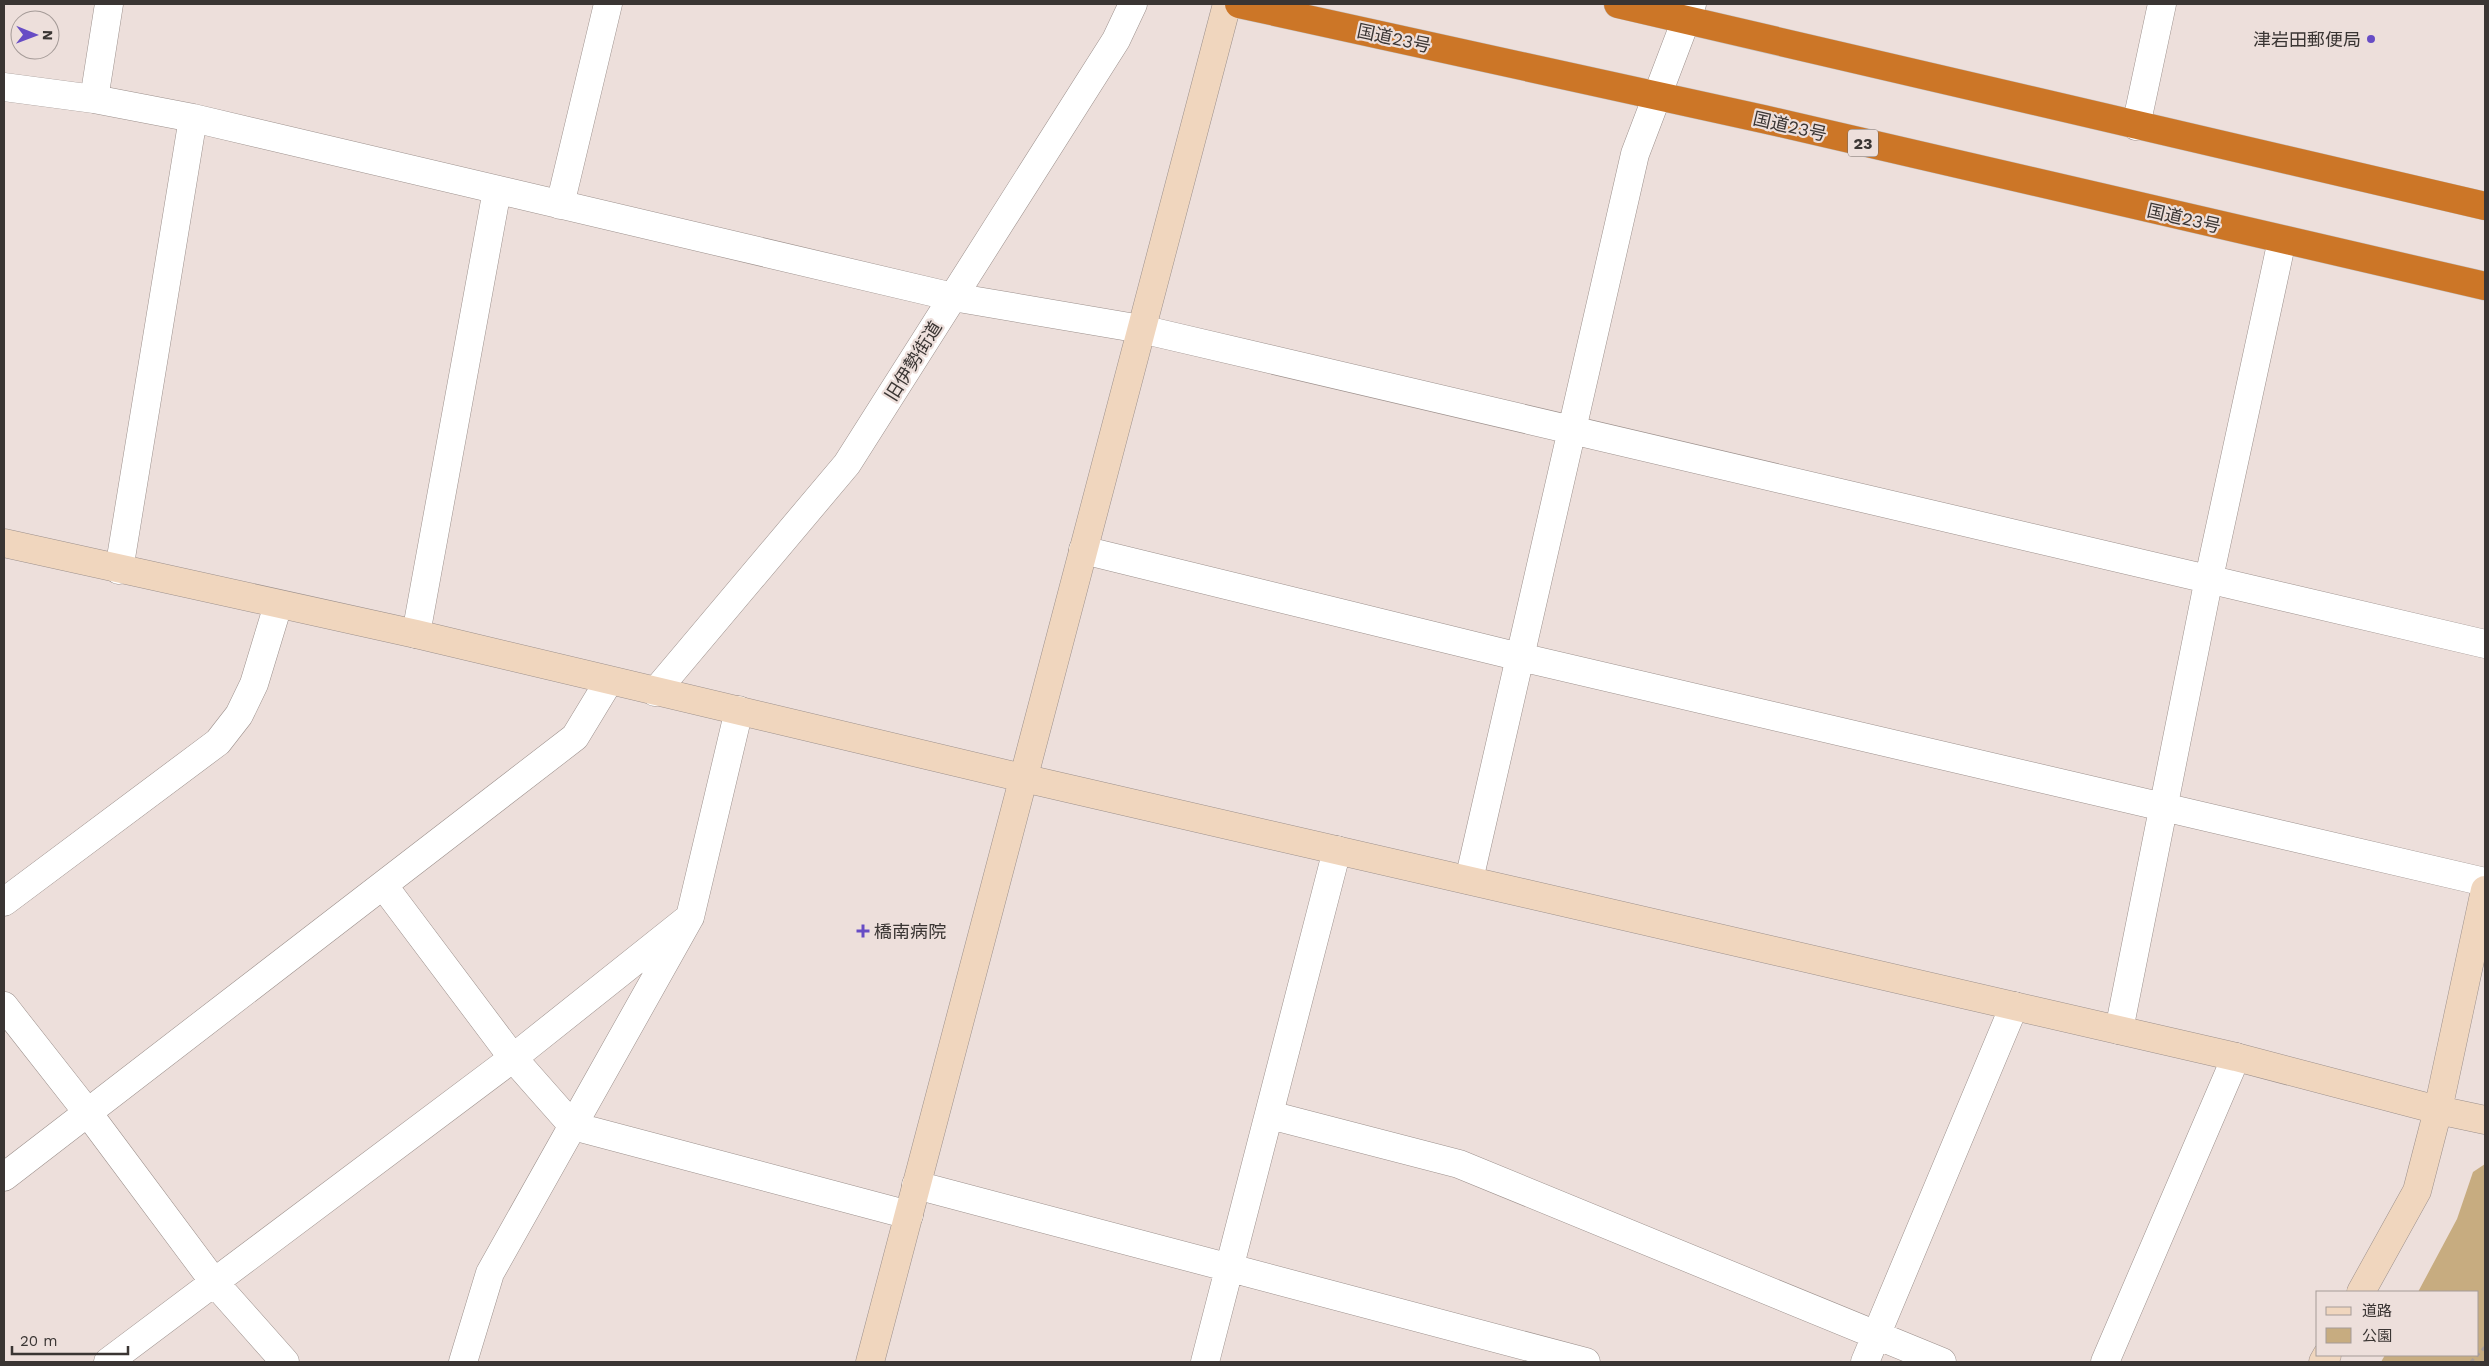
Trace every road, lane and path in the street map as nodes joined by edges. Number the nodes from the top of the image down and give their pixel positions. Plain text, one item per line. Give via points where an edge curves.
1 (109, 4) edge
2 (608, 4) edge
3 (1133, 4) edge
4 (1227, 4) edge
5 (1239, 4) edge
6 (1618, 4) edge
7 (2162, 4) edge
8 (1689, 11) edge
9 (4, 87) edge
10 (1657, 96) junction
11 (94, 99) junction
12 (193, 118) junction
13 (2136, 126) junction
14 (497, 190) junction
15 (560, 204) junction
16 (2485, 206) edge
17 (2282, 240) junction
18 (2485, 286) edge
19 (953, 297) junction
20 (1141, 329) junction
21 (1573, 430) junction
22 (4, 543) edge
23 (1083, 550) junction
24 (119, 570) junction
25 (2209, 578) junction
26 (278, 605) junction
27 (416, 634) junction
28 (2485, 644) edge
29 (1520, 657) junction
30 (609, 681) junction
31 (655, 692) junction
32 (739, 710) junction
33 (1023, 778) junction
34 (2163, 808) junction
35 (1337, 850) junction
36 (1469, 880) junction
37 (2485, 882) edge
38 (383, 885) junction
39 (2485, 890) edge
40 (4, 902) edge
41 (690, 917) junction
42 (4, 1006) edge
43 (2014, 1006) junction
44 (2118, 1030) junction
45 (2236, 1057) junction
46 (513, 1058) junction
47 (2438, 1110) junction
48 (88, 1113) junction
49 (1270, 1115) junction
50 (2485, 1120) edge
51 (573, 1126) junction
52 (4, 1177) edge
53 (916, 1186) junction
54 (909, 1214) junction
55 (1228, 1268) junction
56 (214, 1282) junction
57 (2363, 1291) edge
58 (1877, 1336) junction
59 (108, 1362) edge
60 (286, 1362) edge
61 (463, 1362) edge
62 (870, 1362) edge
63 (1205, 1362) edge
64 (1586, 1362) edge
65 (1865, 1362) edge
66 (1942, 1362) edge
67 (2105, 1362) edge

1 - 11 street
2 - 15 street
3 - 19 street, 旧伊勢街道 via 1116,40
4 - 20 street
5 - 10 highway, 国道23号 / 23
6 - 8 highway
7 - 13 street
8 - 10 street
8 - 13 highway
9 - 11 street
10 - 17 highway, 国道23号 / 23
10 - 21 street via 1635,154
11 - 12 street
12 - 14 street
12 - 24 street
13 - 16 highway
14 - 15 street
14 - 27 street
15 - 19 street
17 - 18 highway, 国道23号 / 23
17 - 25 street
19 - 20 street
19 - 31 street, 旧伊勢街道 via 847,464
20 - 21 street
20 - 23 street
21 - 25 street
21 - 29 street
22 - 24 street
23 - 29 street
23 - 33 street
24 - 26 street
25 - 28 street
25 - 34 street
26 - 27 street
26 - 40 street via 254,684 239,716 218,742
27 - 30 street
29 - 34 street
29 - 36 street
30 - 31 street
30 - 38 street via 575,737
31 - 32 street
32 - 33 street
32 - 41 street
33 - 35 street
33 - 53 street
34 - 37 street
34 - 44 street
35 - 36 street
35 - 49 street
36 - 43 street
38 - 46 street
38 - 48 street
39 - 47 street
41 - 46 street
41 - 51 street
42 - 48 street
43 - 44 street
43 - 58 street
44 - 45 street
45 - 47 street
45 - 67 street
46 - 51 street
46 - 56 street
47 - 50 street
47 - 57 street via 2417,1192
48 - 52 street
48 - 56 street
49 - 55 street
49 - 58 street via 1458,1164
51 - 54 street
51 - 61 street via 490,1272
53 - 54 street
53 - 55 street
54 - 62 street
55 - 63 street
55 - 64 street
56 - 59 street
56 - 60 street
58 - 65 street
58 - 66 street

